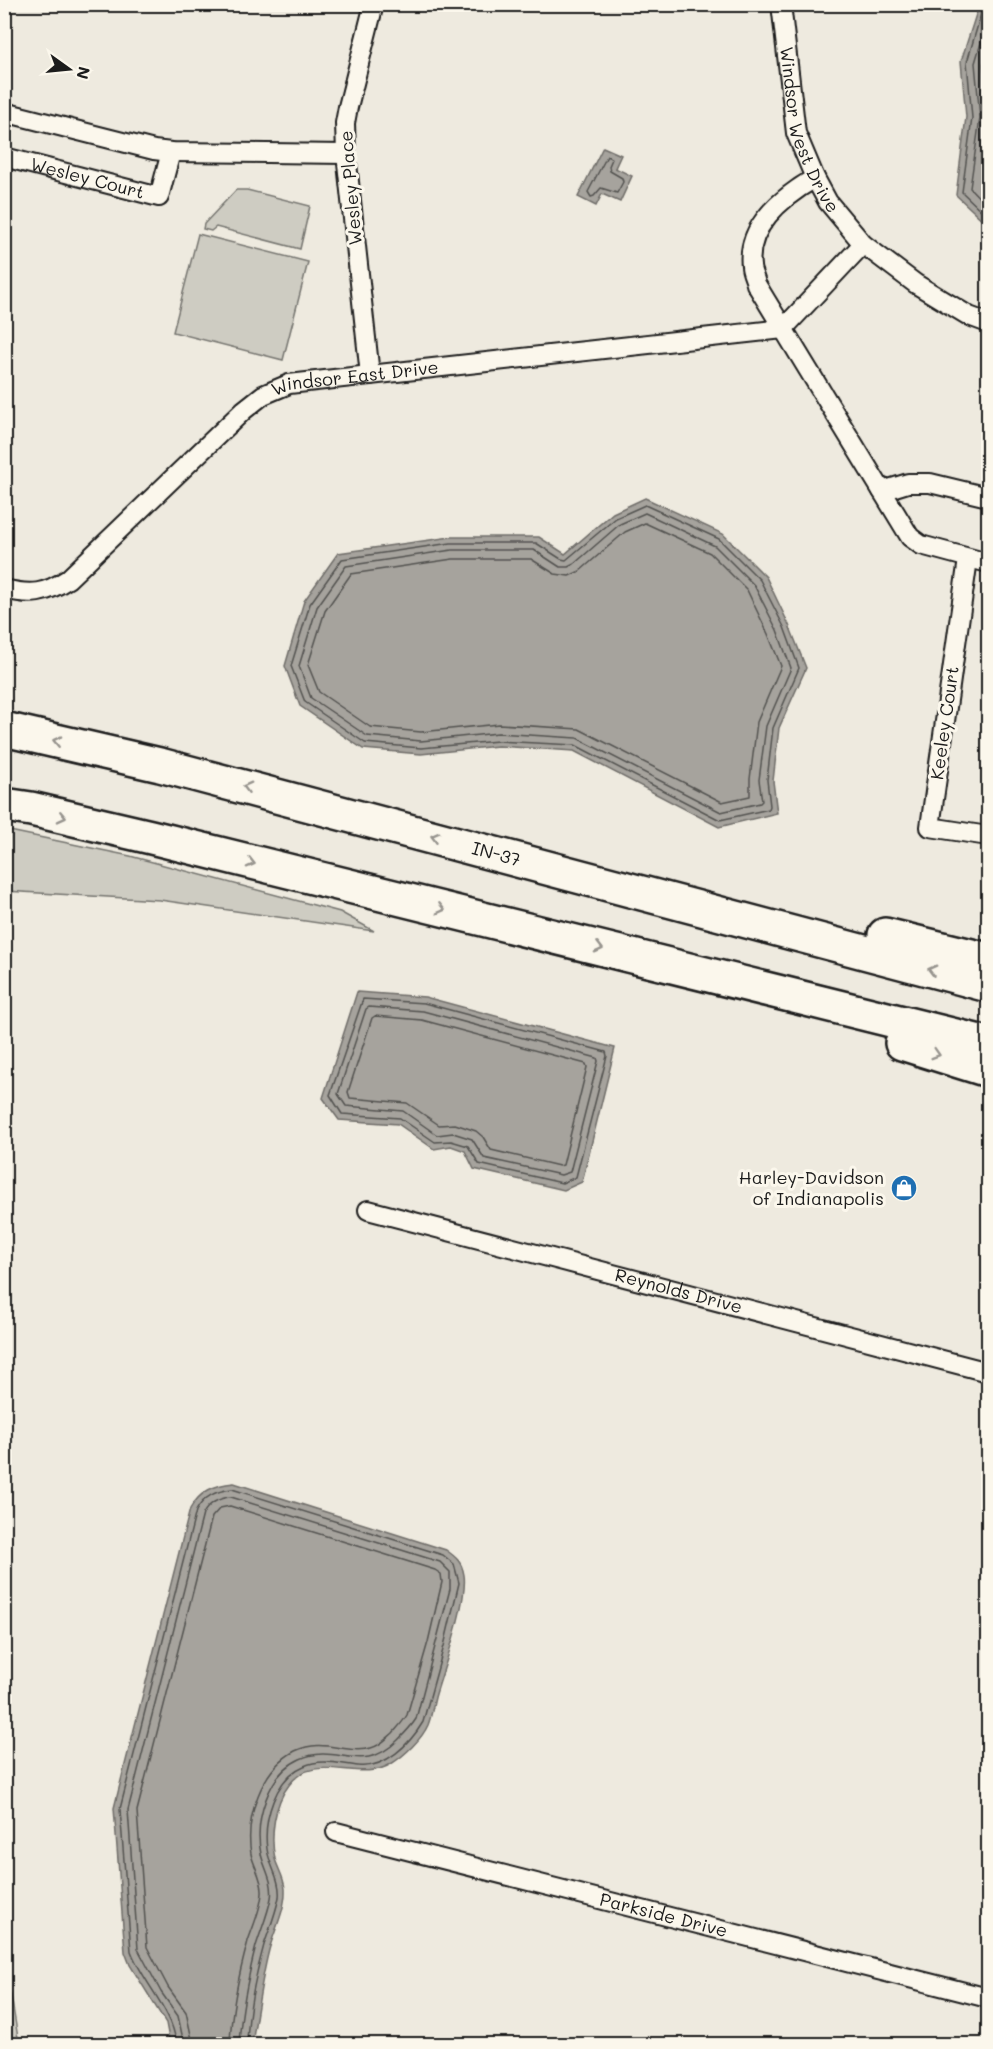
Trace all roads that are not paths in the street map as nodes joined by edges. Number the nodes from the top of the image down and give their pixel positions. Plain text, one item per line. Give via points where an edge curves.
1 (374, 4) edge
2 (781, 4) edge
3 (4, 112) edge
4 (171, 152) junction
5 (346, 154) junction
6 (4, 157) edge
7 (815, 178) junction
8 (863, 244) junction
9 (988, 323) edge
10 (783, 330) junction
11 (370, 375) junction
12 (882, 491) junction
13 (988, 497) edge
14 (968, 559) junction
15 (988, 563) edge
16 (4, 589) edge
17 (4, 729) edge
18 (4, 805) edge
19 (988, 836) edge
20 (572, 873) junction
21 (988, 960) edge
22 (661, 963) junction
23 (988, 986) edge
24 (988, 1044) edge
25 (988, 1070) edge
26 (368, 1210) dead end
27 (988, 1372) edge
28 (336, 1832) dead end
29 (988, 1998) edge

1 - 5 street, Wesley Place via 345,123
2 - 7 street, Windsor West Drive via 796,133
3 - 4 street
4 - 5 street
4 - 6 street, Wesley Court via 159,197
5 - 11 street, Wesley Place
7 - 8 street, Windsor West Drive via 828,202
7 - 10 street via 792,191 774,210 759,228 751,248 756,284
8 - 9 street, Windsor West Drive via 916,284
8 - 10 street
10 - 11 street, Windsor East Drive
10 - 12 street
11 - 16 street, Windsor East Drive via 289,384 263,395 68,579 53,589 33,594
12 - 13 street via 908,483 930,483
12 - 14 street via 910,537 921,545
14 - 15 street
14 - 19 street, Keeley Court via 930,828
20 -> 17 highway, IN-37 via 160,765
18 -> 22 highway via 151,837
20 - 21 highway via 739,899
23 -> 20 highway, IN-37
22 - 24 highway
22 -> 25 highway
26 - 27 street, Reynolds Drive
28 - 29 street, Parkside Drive

